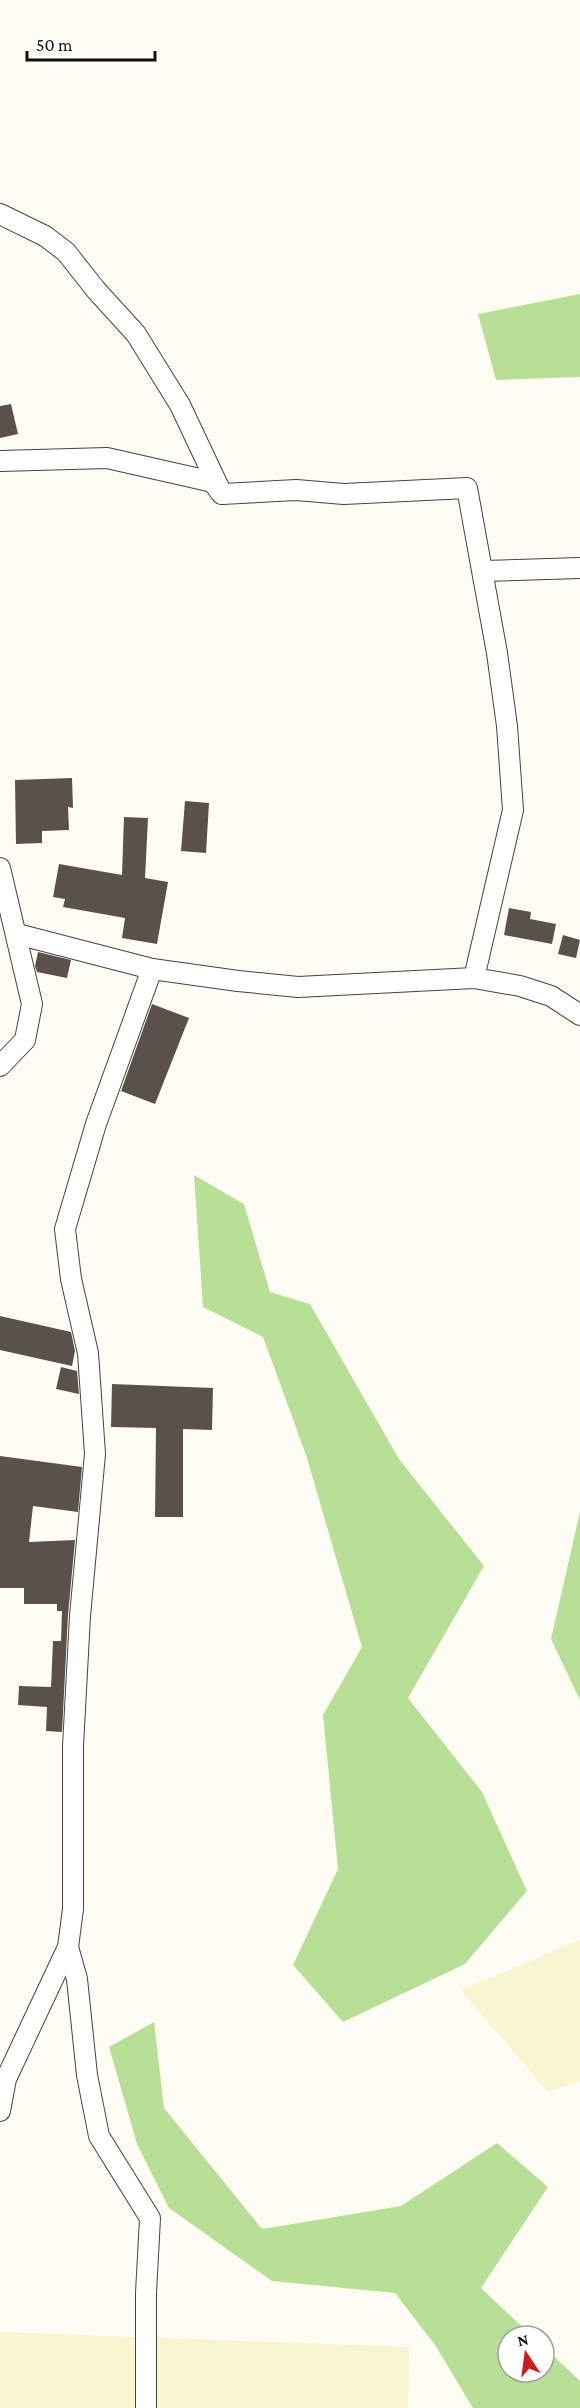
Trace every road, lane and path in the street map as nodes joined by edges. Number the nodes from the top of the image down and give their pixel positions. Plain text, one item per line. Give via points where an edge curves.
1 (0, 214) edge
2 (0, 461) edge
3 (222, 494) junction
4 (580, 568) edge
5 (483, 571) junction
6 (0, 868) edge
7 (17, 934) junction
8 (152, 969) junction
9 (474, 978) junction
10 (580, 1015) edge
11 (0, 1066) edge
12 (68, 1947) junction
13 (0, 2111) edge
14 (146, 2408) edge

1 - 3 street via 45,236 66,252 136,334 180,405
2 - 3 street via 106,458 213,482
3 - 5 street via 467,488
4 - 5 street
5 - 9 street via 507,726 513,810
6 - 7 street
7 - 8 street
7 - 11 street via 32,1004 26,1040
8 - 9 street via 298,987
8 - 12 street via 96,1124 65,1229 71,1279 88,1353 95,1454 80,1616 73,1746 73,1909
9 - 10 street via 551,996
12 - 13 street via 6,2079
12 - 14 street via 77,1979 87,2075 99,2136 150,2218

